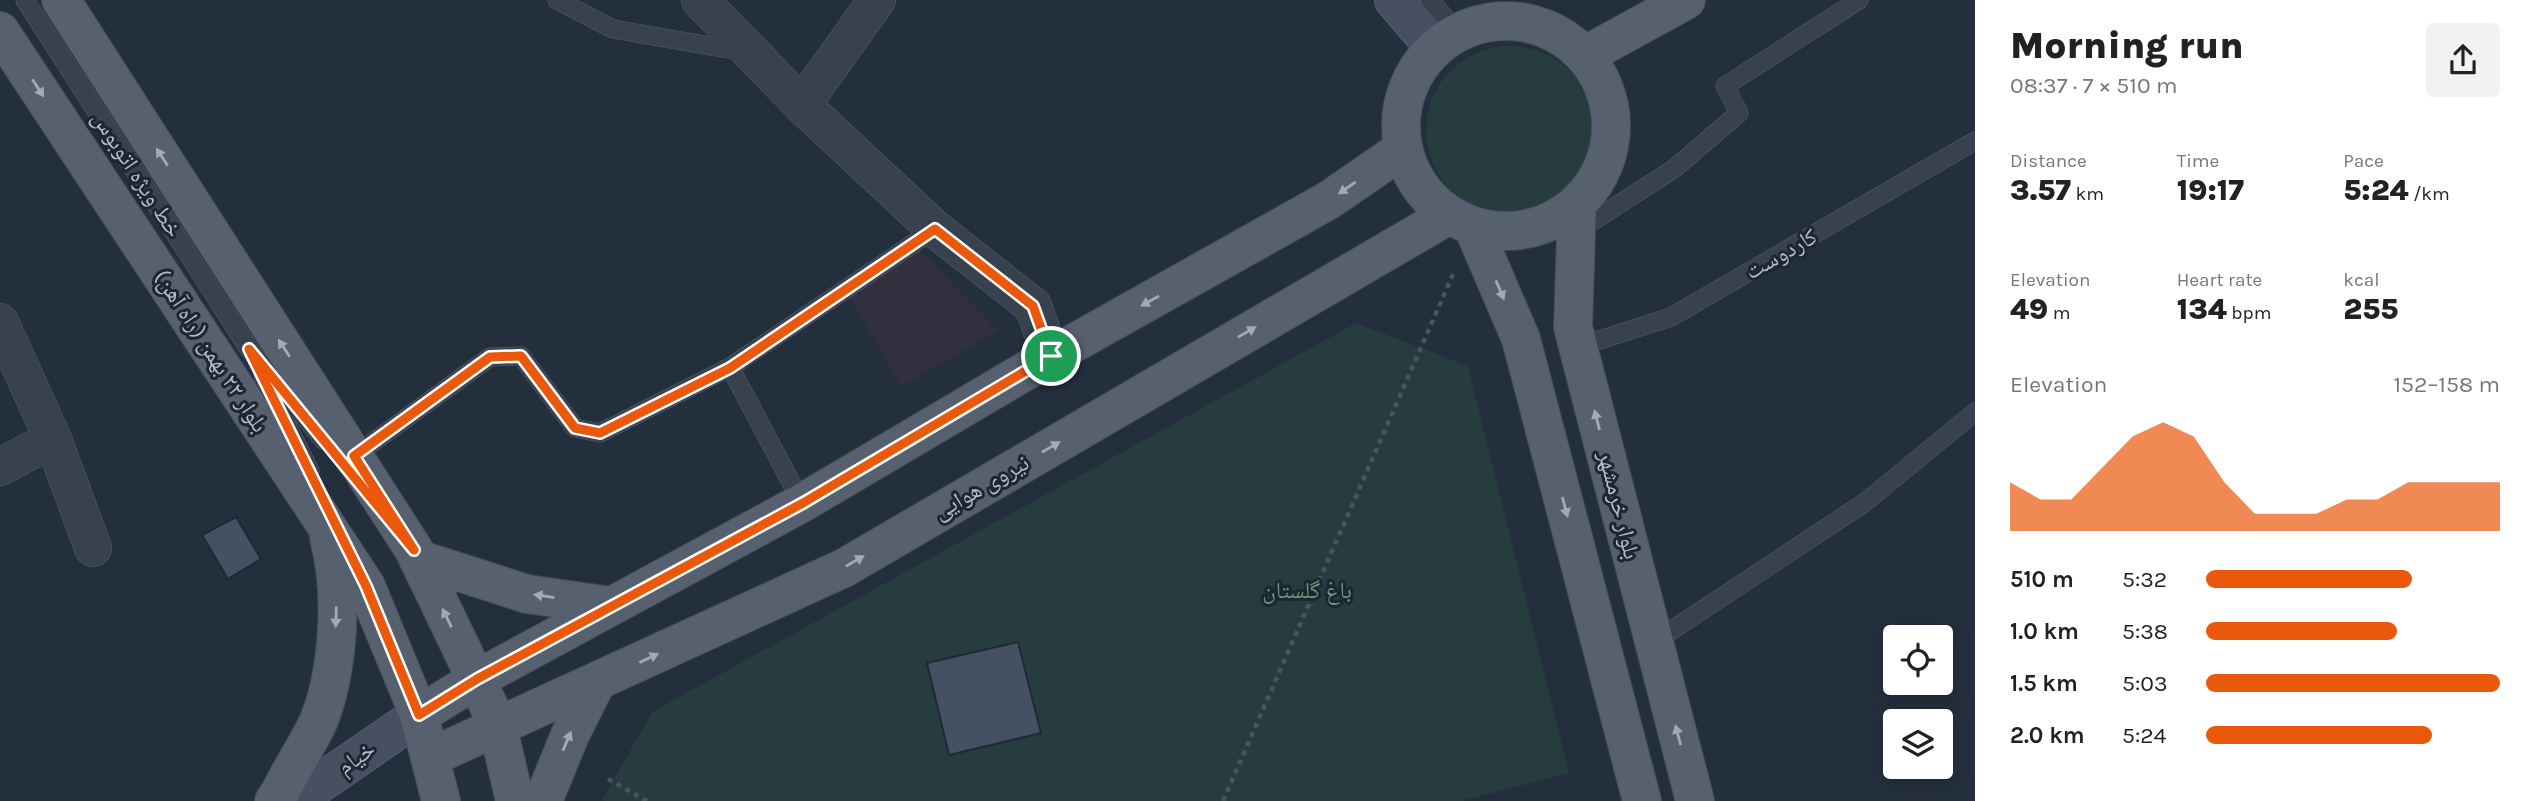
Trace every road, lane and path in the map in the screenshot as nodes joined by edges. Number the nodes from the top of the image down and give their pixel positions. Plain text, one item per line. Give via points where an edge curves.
1 (25, 0) edge
2 (61, 0) edge
3 (557, 0) edge
4 (700, 0) edge
5 (877, 0) edge
6 (1394, 0) edge
7 (1430, 0) edge
8 (1859, 0) edge
9 (1666, 3) edge
10 (0, 31) edge
11 (1446, 40) junction
12 (752, 53) junction
13 (1584, 56) junction
14 (802, 105) junction
15 (1975, 141) edge
16 (1403, 149) junction
17 (1576, 218) junction
18 (1461, 221) junction
19 (935, 229) junction
20 (0, 322) edge
21 (1578, 347) junction
22 (249, 349) junction
23 (1051, 356) junction
24 (730, 368) junction
25 (1975, 412) edge
26 (53, 439) junction
27 (354, 456) junction
28 (0, 467) edge
29 (803, 503) junction
30 (326, 526) junction
31 (93, 548) dead end
32 (416, 555) junction
33 (366, 586) junction
34 (611, 606) junction
35 (1654, 642) junction
36 (477, 679) junction
37 (596, 683) junction
38 (419, 715) junction
39 (498, 728) junction
40 (431, 757) junction
41 (608, 779) dead end
42 (274, 801) edge
43 (294, 801) edge
44 (441, 801) edge
45 (515, 801) edge
46 (544, 801) edge
47 (647, 801) edge
48 (1223, 801) edge
49 (1642, 801) edge
50 (1695, 801) edge

1 - 22 lane, خط ویژه اتوبوس
27 -> 2 main road
3 - 12 lane via 614,29
4 - 12 street
5 - 14 street
6 - 11 main road
7 - 11 lane
8 - 17 lane via 1725,86 1739,113 1675,169
9 - 13 main road
10 -> 30 main road, بلوار ۲۲ بهمن (راه آهن)
11 - 13 main road via 1483,23 1511,21 1538,26
11 - 16 main road via 1417,69 1405,94 1400,121
12 - 14 street
13 - 17 main road via 1599,78 1611,132 1606,159
14 - 19 street
15 - 21 lane, کاردوست via 1671,317
16 - 18 main road via 1427,197
16 -> 23 main road via 1329,200
17 - 18 main road via 1500,232
17 - 21 main road, بلوار خرمشهر via 1573,327
37 -> 18 main road, نیروی هوایی via 844,568
18 - 48 path
18 -> 49 main road via 1521,339
19 - 23 street via 1033,306
19 - 24 lane
20 - 26 street
35 -> 21 main road, بلوار خرمشهر
22 - 32 lane
22 - 33 lane
23 - 29 main road
24 - 27 lane via 600,433 575,428 521,356 490,357
24 - 29 lane
25 - 35 lane via 1864,503
26 - 28 street
26 - 31 street
27 - 32 main road
29 - 34 main road
30 - 33 main road, بلوار ۲۲ بهمن (راه آهن)
30 -> 42 main road via 335,559 337,596 330,686 320,717
34 -> 32 main road via 527,594
36 -> 32 main road
33 - 38 main road, بلوار ۲۲ بهمن (راه آهن)
34 - 36 main road
50 -> 35 main road, بلوار خرمشهر
36 - 38 main road
36 - 39 main road
37 - 39 main road, نیروی هوایی
46 -> 37 main road
38 - 40 main road, بلوار ۲۲ بهمن (راه آهن)
38 - 43 main road, خیام
39 - 40 main road, نیروی هوایی
39 - 45 main road
40 - 44 main road, بلوار ۲۲ بهمن (راه آهن)
41 - 47 path

